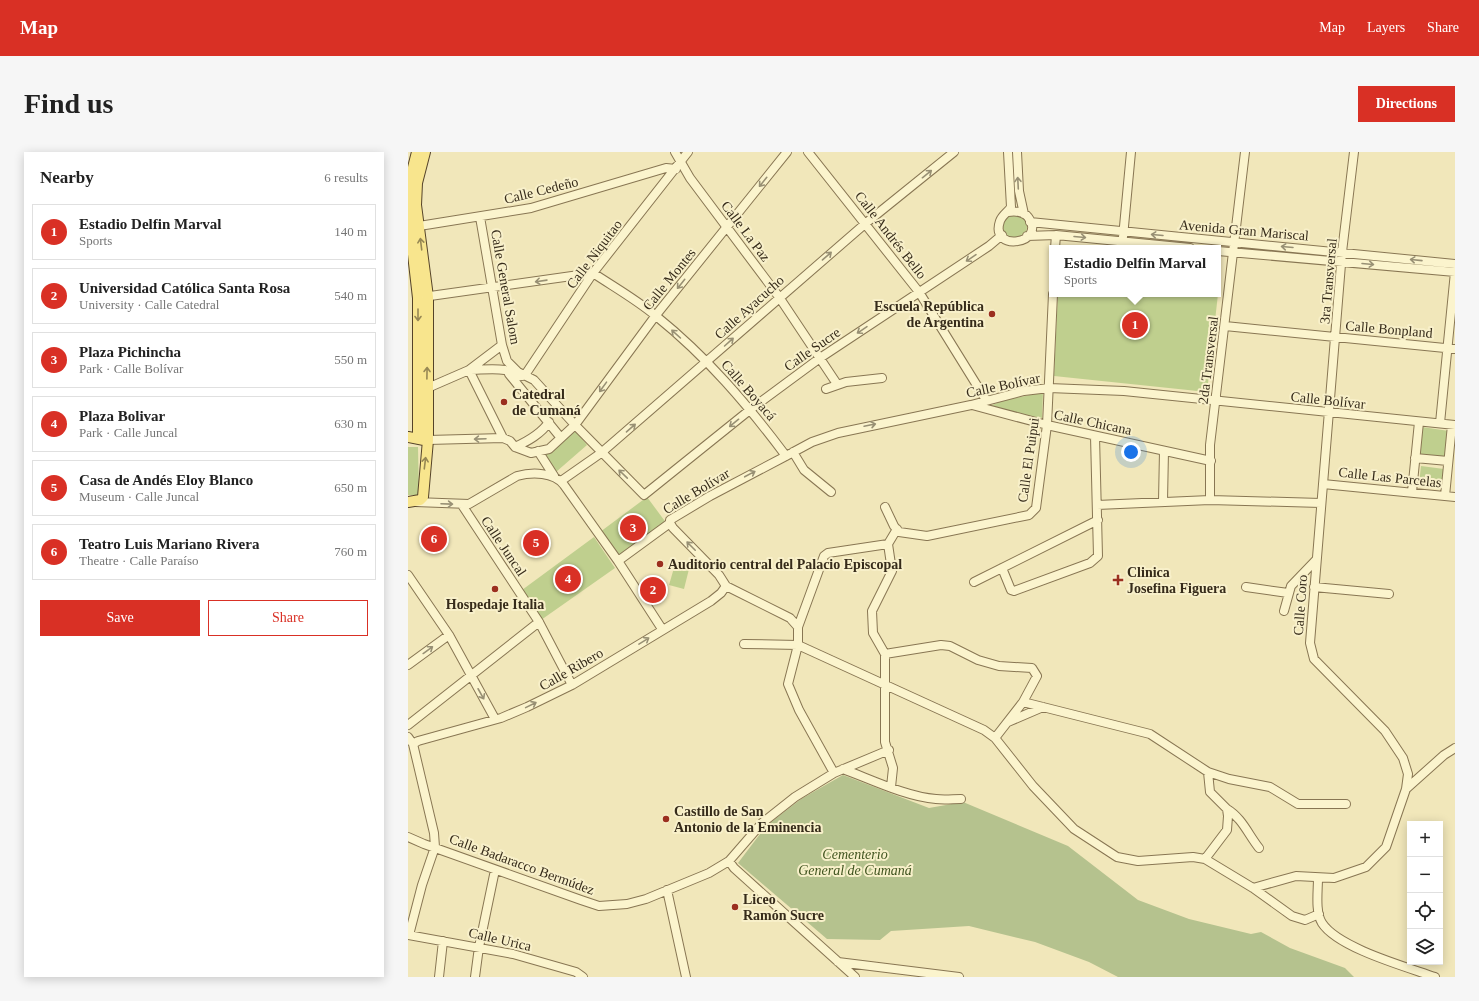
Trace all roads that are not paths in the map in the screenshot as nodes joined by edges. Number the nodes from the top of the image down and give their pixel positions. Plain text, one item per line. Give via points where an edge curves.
1 (416, 152) edge
2 (424, 152) edge
3 (675, 152) edge
4 (688, 152) edge
5 (787, 152) edge
6 (808, 152) edge
7 (954, 152) edge
8 (1008, 152) edge
9 (1017, 152) edge
10 (1131, 152) edge
11 (1245, 152) edge
12 (1354, 152) edge
13 (678, 166) junction
14 (1008, 212) junction
15 (1024, 214) junction
16 (480, 217) junction
17 (1030, 222) junction
18 (866, 223) junction
19 (728, 226) junction
20 (415, 227) junction
21 (1123, 232) junction
22 (1002, 235) junction
23 (1056, 235) junction
24 (1027, 236) junction
25 (1123, 241) junction
26 (1235, 242) junction
27 (1055, 245) edge
28 (1161, 245) edge
29 (1221, 251) edge
30 (1342, 252) junction
31 (1233, 253) junction
32 (1342, 262) junction
33 (1455, 264) edge
34 (1455, 272) edge
35 (593, 273) junction
36 (492, 287) junction
37 (919, 292) junction
38 (423, 297) junction
39 (779, 297) junction
40 (1053, 297) edge
41 (656, 315) junction
42 (1225, 326) junction
43 (1336, 337) junction
44 (502, 345) junction
45 (1451, 348) edge
46 (820, 358) junction
47 (707, 362) junction
48 (469, 370) junction
49 (506, 370) junction
50 (525, 375) junction
51 (882, 378) dead end
52 (837, 384) junction
53 (1049, 388) junction
54 (423, 390) junction
55 (826, 390) dead end
56 (986, 400) junction
57 (1216, 400) junction
58 (971, 405) junction
59 (751, 409) junction
60 (1329, 412) junction
61 (549, 422) junction
62 (1419, 422) junction
63 (1440, 424) junction
64 (575, 425) junction
65 (1047, 425) junction
66 (1453, 425) edge
67 (1095, 436) junction
68 (408, 437) edge
69 (503, 438) junction
70 (561, 438) junction
71 (423, 440) junction
72 (515, 447) junction
73 (1164, 451) junction
74 (538, 452) junction
75 (601, 453) junction
76 (790, 454) junction
77 (1415, 458) junction
78 (1211, 461) junction
79 (1448, 461) junction
80 (554, 476) junction
81 (561, 481) junction
82 (1323, 484) junction
83 (830, 492) dead end
84 (1412, 492) junction
85 (644, 495) joint
86 (1445, 496) junction
87 (1455, 497) edge
88 (1210, 500) junction
89 (1163, 501) junction
90 (408, 502) edge
91 (1321, 503) junction
92 (462, 504) junction
93 (1097, 505) junction
94 (886, 507) dead end
95 (1098, 520) junction
96 (670, 523) junction
97 (897, 529) junction
98 (888, 544) junction
99 (1316, 560) junction
100 (618, 561) junction
101 (1002, 568) junction
102 (408, 575) edge
103 (974, 582) dead end
104 (726, 586) junction
105 (1246, 587) dead end
106 (1314, 587) junction
107 (1288, 593) junction
108 (1388, 594) dead end
109 (1284, 611) dead end
110 (539, 622) junction
111 (798, 627) junction
112 (662, 629) junction
113 (449, 635) junction
114 (744, 644) dead end
115 (798, 645) junction
116 (885, 654) junction
117 (408, 665) edge
118 (472, 677) junction
119 (572, 685) junction
120 (884, 685) junction
121 (1023, 702) junction
122 (1043, 707) junction
123 (495, 720) junction
124 (1006, 723) junction
125 (408, 725) edge
126 (995, 738) junction
127 (410, 741) edge
128 (1455, 748) edge
129 (889, 750) junction
130 (843, 769) junction
131 (1208, 772) junction
132 (834, 773) junction
133 (891, 787) junction
134 (1406, 789) junction
135 (961, 799) dead end
136 (1346, 804) dead end
137 (1227, 809) junction
138 (1243, 827) junction
139 (1227, 830) junction
140 (408, 836) edge
141 (435, 847) junction
142 (1259, 848) dead end
143 (1205, 859) junction
144 (729, 862) junction
145 (495, 870) junction
146 (1318, 878) junction
147 (1253, 888) junction
148 (667, 890) junction
149 (1319, 914) junction
150 (408, 935) edge
151 (443, 941) junction
152 (479, 947) junction
153 (838, 962) junction
154 (860, 966) junction
155 (439, 977) edge
156 (475, 977) edge
157 (583, 977) edge
158 (686, 977) edge
159 (855, 977) edge
160 (858, 977) edge
161 (958, 977) edge
162 (1435, 977) edge

1 - 20 main road via 408,188
2 - 20 main road via 417,183
3 - 13 street, Calle La Paz
4 - 13 street, Calle Niquitao
5 -> 19 street, Calle Montes
6 - 18 street, Calle Andrés Bello
18 -> 7 street, Calle Ayacucho
8 - 14 street via 1011,207
15 -> 9 street via 1019,191
10 - 21 street
11 - 26 street, 2da Transversal
12 - 30 street, 3ra Transversal
13 - 16 street, Calle Cedeño via 531,208
13 - 19 street, Calle La Paz
13 - 35 street, Calle Niquitao
14 - 15 street
14 - 22 street via 1000,222
15 - 17 street
16 - 20 street, Calle Cedeño
16 - 36 street, Calle General Salom
17 - 21 street, Avenida Gran Mariscal
17 - 24 street via 1031,228
18 - 37 street, Calle Andrés Bello
39 -> 18 street, Calle Ayacucho
19 - 39 street, Calle La Paz
19 -> 41 street, Calle Montes
20 - 38 main road
21 - 25 street
26 -> 21 street, Avenida Gran Mariscal
22 - 24 street via 1008,241 1016,242
22 -> 37 street, Calle Sucre
23 - 24 street, Avenida Gran Mariscal
23 -> 25 street, Avenida Gran Mariscal
23 - 27 street
25 - 28 street, Avenida Gran Mariscal
30 -> 26 street, Avenida Gran Mariscal
26 - 31 street, 2da Transversal
29 - 31 street, Avenida Gran Mariscal
30 - 32 street, 3ra Transversal
33 -> 30 street, Avenida Gran Mariscal
31 - 32 street, Avenida Gran Mariscal
31 - 42 street, 2da Transversal
32 -> 34 street, Avenida Gran Mariscal
32 - 43 street, 3ra Transversal
34 - 45 street
35 -> 36 street
35 - 41 street, Calle Boyacá
35 - 50 street, Calle Niquitao
36 - 38 street
36 - 44 street, Calle General Salom
37 -> 46 street, Calle Sucre
37 - 56 street, Calle Andrés Bello
38 - 54 main road
39 - 46 street, Calle La Paz
47 -> 39 street, Calle Ayacucho
40 - 53 street, Calle El Puipui
47 -> 41 street, Calle Boyacá
41 -> 64 street, Calle Montes
42 - 43 street, Calle Bonpland
42 - 57 street, 2da Transversal
43 - 45 street, Calle Bonpland
43 - 60 street, 3ra Transversal
44 - 48 street
44 - 50 street, Calle General Salom via 507,360 518,372
45 - 63 street
46 - 52 street, Calle La Paz
46 - 59 street, Calle Sucre
47 - 59 street, Calle Boyacá
75 -> 47 street, Calle Ayacucho
48 - 49 street
48 - 54 street
48 - 69 street
49 - 50 street via 514,375
49 - 61 street
50 - 64 street, Calle General Salom via 534,380
51 - 52 street
52 - 55 street
53 - 56 street, Calle Bolívar
53 - 57 street, Calle Bolívar via 1124,391
53 - 65 street, Calle El Puipui
54 - 71 main road
56 - 58 street, Calle Bolívar
57 - 60 street, Calle Bolívar
57 - 78 street, 2da Transversal via 1210,445
58 - 65 street, Calle Chicana
76 -> 58 street, Calle Bolívar via 838,433
59 - 76 street, Calle Boyacá
59 -> 85 street, Calle Sucre
60 - 62 street, Calle Bolívar
60 - 82 street, Calle Coro
61 - 70 street
61 - 72 street via 527,442
62 - 63 street, Calle Bolívar
62 - 77 street
63 - 66 street, Calle Bolívar
64 - 70 street, Calle Montes
64 - 75 street, Calle General Salom
65 - 67 street, Calle Chicana
65 - 97 street, Calle El Puipui via 1034,512 927,536 899,532
66 - 79 street
67 - 73 street, Calle Chicana
67 - 93 street
68 - 71 main road
69 -> 71 street
69 - 72 street
70 - 74 street, Calle Montes via 549,449
90 -> 71 main road via 423,497
72 - 74 street
73 - 78 street, Calle Chicana
73 - 89 street
74 - 80 street
75 - 81 street, Calle Ayacucho
85 -> 75 street, Calle General Salom
76 - 83 street, Calle Boyacá
96 -> 76 street, Calle Bolívar via 670,520 710,496
77 - 79 street
77 - 84 street
78 - 88 street, 2da Transversal
79 - 86 street
80 - 81 street
80 - 92 street via 523,474 475,502
81 - 100 street
82 - 84 street, Calle Las Parcelas
82 - 91 street, Calle Coro
84 - 86 street, Calle Las Parcelas
86 - 87 street, Calle Las Parcelas
88 - 89 street
88 - 91 street
89 - 93 street
90 -> 92 street
91 - 99 street, Calle Coro
92 - 110 street, Calle Juncal
93 - 95 street
94 - 97 street
95 - 101 street
95 - 101 street via 1098,556 1090,563 1012,591
96 - 100 street, Calle Bolívar
104 -> 96 street via 719,575
97 - 98 street
98 - 111 street via 828,553 824,556
98 - 116 street via 892,571 872,611 873,633
99 - 106 street, Calle Coro
99 - 107 street via 1291,586
100 - 112 street
101 - 103 street
102 - 113 street
104 - 111 street via 790,618
104 - 112 street, Calle Ribero via 711,601
105 - 107 street
106 - 108 street
106 - 134 street, Calle Coro via 1310,635 1314,659 1385,731 1403,758 1408,774
107 - 109 street
110 - 118 street
110 - 119 street, Calle Juncal
111 - 115 street
119 -> 112 street, Calle Ribero
117 -> 113 street
113 - 118 street
114 - 115 street
115 - 120 street
115 - 132 street via 788,684 799,710
116 - 120 street
116 - 121 street via 950,646 978,660 999,666 1032,668 1036,676
118 -> 123 street
118 - 125 street
123 -> 119 street, Calle Ribero
120 - 126 street via 984,730
120 - 129 street via 884,742
121 - 122 street
121 - 124 street
122 - 124 street
122 - 131 street via 1150,734
123 - 127 street, Calle Ribero
124 - 126 street
126 - 143 street via 1033,786 1074,829 1103,849 1117,857 1138,861 1193,857
127 - 141 street via 434,833
128 - 134 street
129 - 130 street, Calle Badaracco Bermúdez
129 - 133 street via 893,768
130 - 132 street, Calle Badaracco Bermúdez
130 - 133 street
131 - 136 street via 1270,787 1298,804
131 - 137 street via 1210,792
132 - 144 street, Calle Badaracco Bermúdez via 795,797 762,823
133 - 135 street via 935,799
134 - 146 street via 1386,847 1366,867 1334,878
137 - 138 street via 1242,820
137 - 139 street
138 - 139 street
138 - 142 street
139 - 143 street
140 - 141 street, Calle Badaracco Bermúdez
141 - 145 street, Calle Badaracco Bermúdez
141 - 150 street
143 - 147 street
144 - 148 street, Calle Badaracco Bermúdez
144 - 153 street
145 - 148 street, Calle Badaracco Bermúdez via 599,906 627,904
145 - 152 street
146 - 147 street via 1296,876
146 - 149 street
147 - 149 street via 1292,916 1305,920
148 - 158 street
149 - 162 street via 1326,927 1353,946
150 - 151 street, Calle Urica
151 - 152 street, Calle Urica
151 - 155 street
152 - 156 street
152 - 157 street, Calle Urica via 576,972
153 - 154 street
153 - 159 street
154 - 160 street
154 - 161 street

